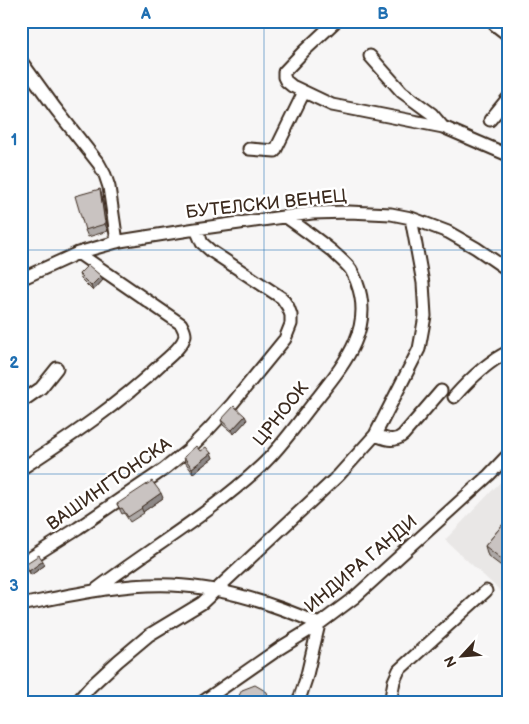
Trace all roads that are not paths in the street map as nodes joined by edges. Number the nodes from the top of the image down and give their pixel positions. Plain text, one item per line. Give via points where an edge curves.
1 (336, 21) edge
2 (495, 25) dead end
3 (508, 35) edge
4 (370, 56) dead end
5 (21, 61) edge
6 (304, 92) junction
7 (508, 98) edge
8 (490, 120) dead end
9 (443, 127) junction
10 (249, 149) dead end
11 (508, 155) edge
12 (286, 217) junction
13 (411, 218) junction
14 (196, 229) junction
15 (117, 242) junction
16 (78, 253) junction
17 (508, 270) edge
18 (21, 279) edge
19 (508, 352) edge
20 (57, 368) dead end
21 (441, 391) dead end
22 (454, 396) dead end
23 (21, 402) edge
24 (375, 435) junction
25 (508, 455) edge
26 (21, 469) edge
27 (21, 564) edge
28 (216, 589) junction
29 (94, 591) junction
30 (486, 591) dead end
31 (21, 605) edge
32 (319, 624) junction
33 (76, 703) edge
34 (200, 703) edge
35 (298, 703) edge
36 (390, 703) edge

1 - 6 street via 284,72 286,81
2 - 3 street
4 - 9 street via 402,92 432,114
5 - 15 street via 105,175
6 - 9 street via 332,105
6 - 10 street via 275,151
7 - 8 street
9 - 11 street
12 - 13 street, БУТЕЛСКИ ВЕНЕЦ via 349,212
12 - 14 street, БУТЕЛСКИ ВЕНЕЦ
12 - 29 street, ЦРНООК via 338,256 358,284 362,303 361,326 352,350 263,465 205,513
13 - 17 street, БУТЕЛСКИ ВЕНЕЦ via 448,232
13 - 24 street via 424,282 426,316 419,349
14 - 15 street, БУТЕЛСКИ ВЕНЕЦ
14 - 27 street, ВАШИНГТОНСКА via 202,243 211,251 282,298 291,315 288,332 232,404 188,450
15 - 16 street, БУТЕЛСКИ ВЕНЕЦ
16 - 18 street, БУТЕЛСКИ ВЕНЕЦ
16 - 26 street via 181,324 185,336 176,350 141,384 82,429
19 - 22 street
20 - 23 street via 41,388
21 - 24 street via 398,439
24 - 28 street via 340,475
25 - 32 street, ИНДИРА ГАНДИ via 362,591
28 - 29 street via 172,585
28 - 32 street
28 - 33 street via 202,603 150,635 90,686
29 - 31 street
30 - 36 street via 399,670
32 - 34 street, ИНДИРА ГАНДИ
32 - 35 street

